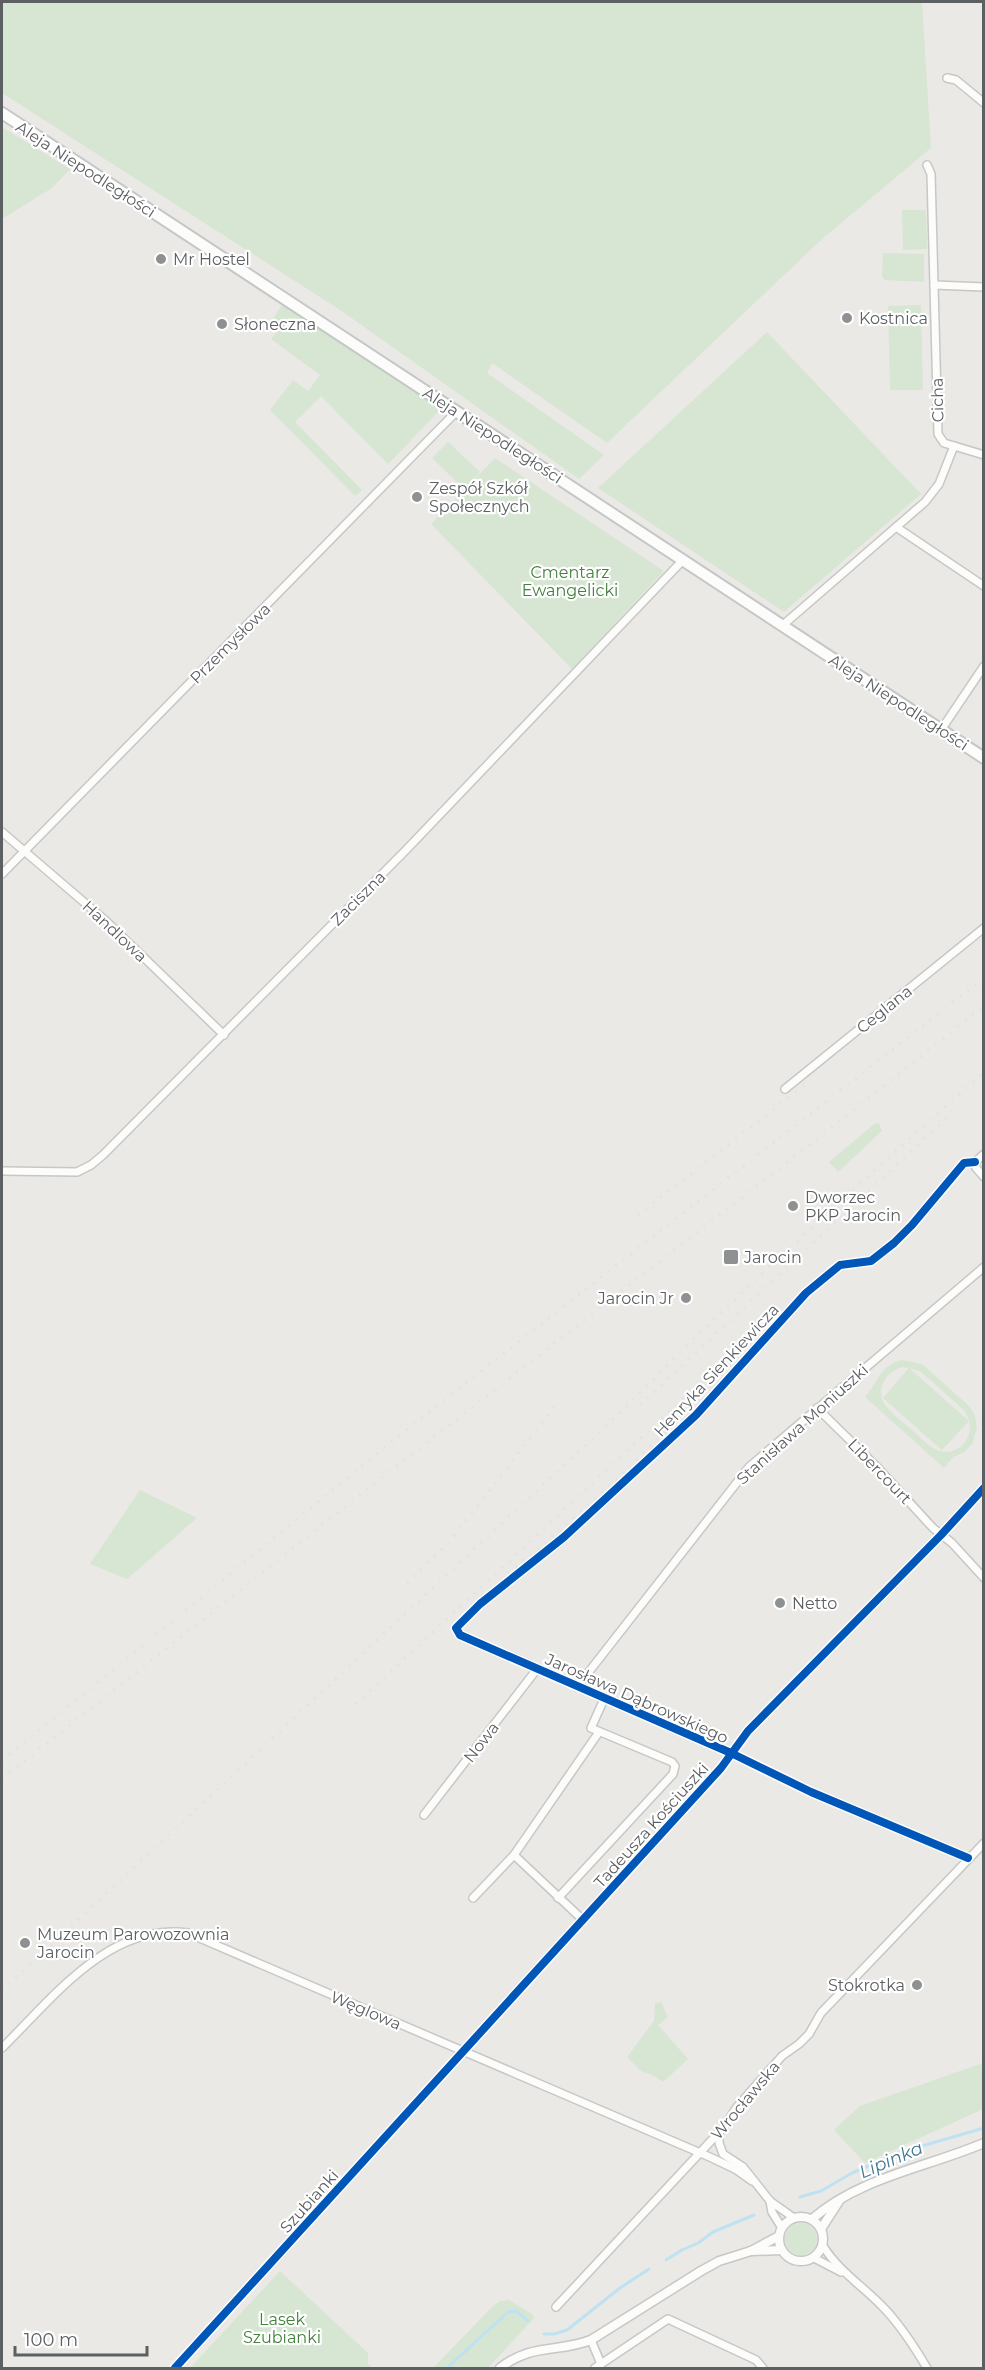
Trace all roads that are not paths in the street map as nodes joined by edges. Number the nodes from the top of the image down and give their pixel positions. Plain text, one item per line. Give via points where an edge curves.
1 (947, 78) dead end
2 (984, 103) edge
3 (2, 113) edge
4 (927, 165) dead end
5 (934, 285) junction
6 (984, 287) edge
7 (457, 411) junction
8 (954, 446) junction
9 (984, 455) edge
10 (896, 527) junction
11 (683, 560) junction
12 (984, 586) edge
13 (783, 626) junction
14 (984, 666) edge
15 (941, 730) junction
16 (984, 758) edge
17 (2, 832) edge
18 (24, 851) junction
19 (2, 874) edge
20 (984, 928) edge
21 (224, 1035) junction
22 (785, 1089) dead end
23 (984, 1154) edge
24 (975, 1162) junction
25 (2, 1171) edge
26 (984, 1177) edge
27 (984, 1267) edge
28 (817, 1408) junction
29 (984, 1488) edge
30 (941, 1535) junction
31 (984, 1578) edge
32 (460, 1635) joint
33 (537, 1669) junction
34 (577, 1687) junction
35 (604, 1699) junction
36 (599, 1732) junction
37 (731, 1753) junction
38 (424, 1815) dead end
39 (984, 1843) edge
40 (514, 1855) junction
41 (968, 1858) junction
42 (473, 1898) dead end
43 (558, 1898) junction
44 (583, 1920) junction
45 (2, 2048) edge
46 (463, 2051) junction
47 (719, 2132) junction
48 (984, 2143) edge
49 (698, 2153) junction
50 (752, 2181) junction
51 (841, 2198) junction
52 (770, 2201) junction
53 (794, 2218) junction
54 (812, 2220) junction
55 (821, 2229) junction
56 (781, 2232) junction
57 (823, 2246) junction
58 (782, 2250) junction
59 (751, 2251) junction
60 (814, 2258) junction
61 (844, 2272) junction
62 (556, 2307) dead end
63 (591, 2340) junction
64 (598, 2366) edge
65 (175, 2368) edge
66 (500, 2368) edge
67 (763, 2368) edge
68 (927, 2368) edge

1 - 2 street via 956,80
3 - 7 main road, Aleja Niepodległości
4 - 5 street, Cicha via 931,174
5 - 6 street
5 - 8 street, Cicha via 938,434 944,443
7 - 11 main road, Aleja Niepodległości
7 - 18 street, Przemysłowa
8 - 9 street
8 - 10 street via 933,494
10 - 12 street
10 - 13 street
11 - 13 main road, Aleja Niepodległości
11 - 21 street, Zaciszna
13 - 15 main road, Aleja Niepodległości
14 - 15 street
15 - 16 main road, Aleja Niepodległości
17 - 18 street, Handlowa
18 - 19 street, Przemysłowa
18 - 21 street, Handlowa via 106,921
20 - 22 street, Ceglana
21 - 25 street, Zaciszna via 91,1165 77,1172
23 - 24 street, Henryka Sienkiewicza
24 - 26 street
24 - 32 street, Henryka Sienkiewicza via 964,1163 912,1225 871,1261 840,1265 806,1293 696,1415 564,1537 480,1604 456,1628
27 - 28 street, Stanisława Moniuszki
28 - 30 street, Libercourt
28 - 34 street, Stanisława Moniuszki via 735,1484
29 - 30 street, Tadeusza Kościuszki
30 - 31 street, Libercourt
30 - 37 street, Tadeusza Kościuszki via 748,1731
32 - 33 street, Jarosława Dąbrowskiego
33 - 34 street, Jarosława Dąbrowskiego
33 - 38 street, Nowa
34 - 35 street, Jarosława Dąbrowskiego
35 - 36 street via 591,1728
35 - 37 street, Jarosława Dąbrowskiego
36 - 40 street
36 - 43 street via 675,1766 673,1774
37 - 41 street, Jarosława Dąbrowskiego
37 - 44 street, Tadeusza Kościuszki
39 - 41 street, Wrocławska
40 - 42 street
40 - 43 street
41 - 47 street, Wrocławska via 821,2013 812,2031 782,2056
43 - 44 street
44 - 46 street, Tadeusza Kościuszki
45 - 46 street, Węglowa via 91,1961 121,1943 173,1931
46 - 49 street, Węglowa
46 - 65 street, Szubianki
47 - 49 street, Wrocławska
47 - 50 street, Węglowa via 723,2154 743,2167
48 - 51 street via 909,2168
49 - 50 street, Węglowa
49 - 62 street, Wrocławska
50 - 52 street, Węglowa
51 - 54 street
51 - 55 street
52 - 53 street, Węglowa
52 - 56 street, Węglowa
53 - 54 street
53 - 56 street
54 - 55 street
55 - 57 street
56 - 58 street
56 - 59 street
57 - 60 street
57 - 61 street
58 - 59 street
58 - 60 street via 795,2261
59 - 63 street via 701,2271
60 - 61 street
61 - 68 street via 890,2314
63 - 64 street
63 - 66 street via 533,2350
64 - 67 street via 668,2319 756,2360

